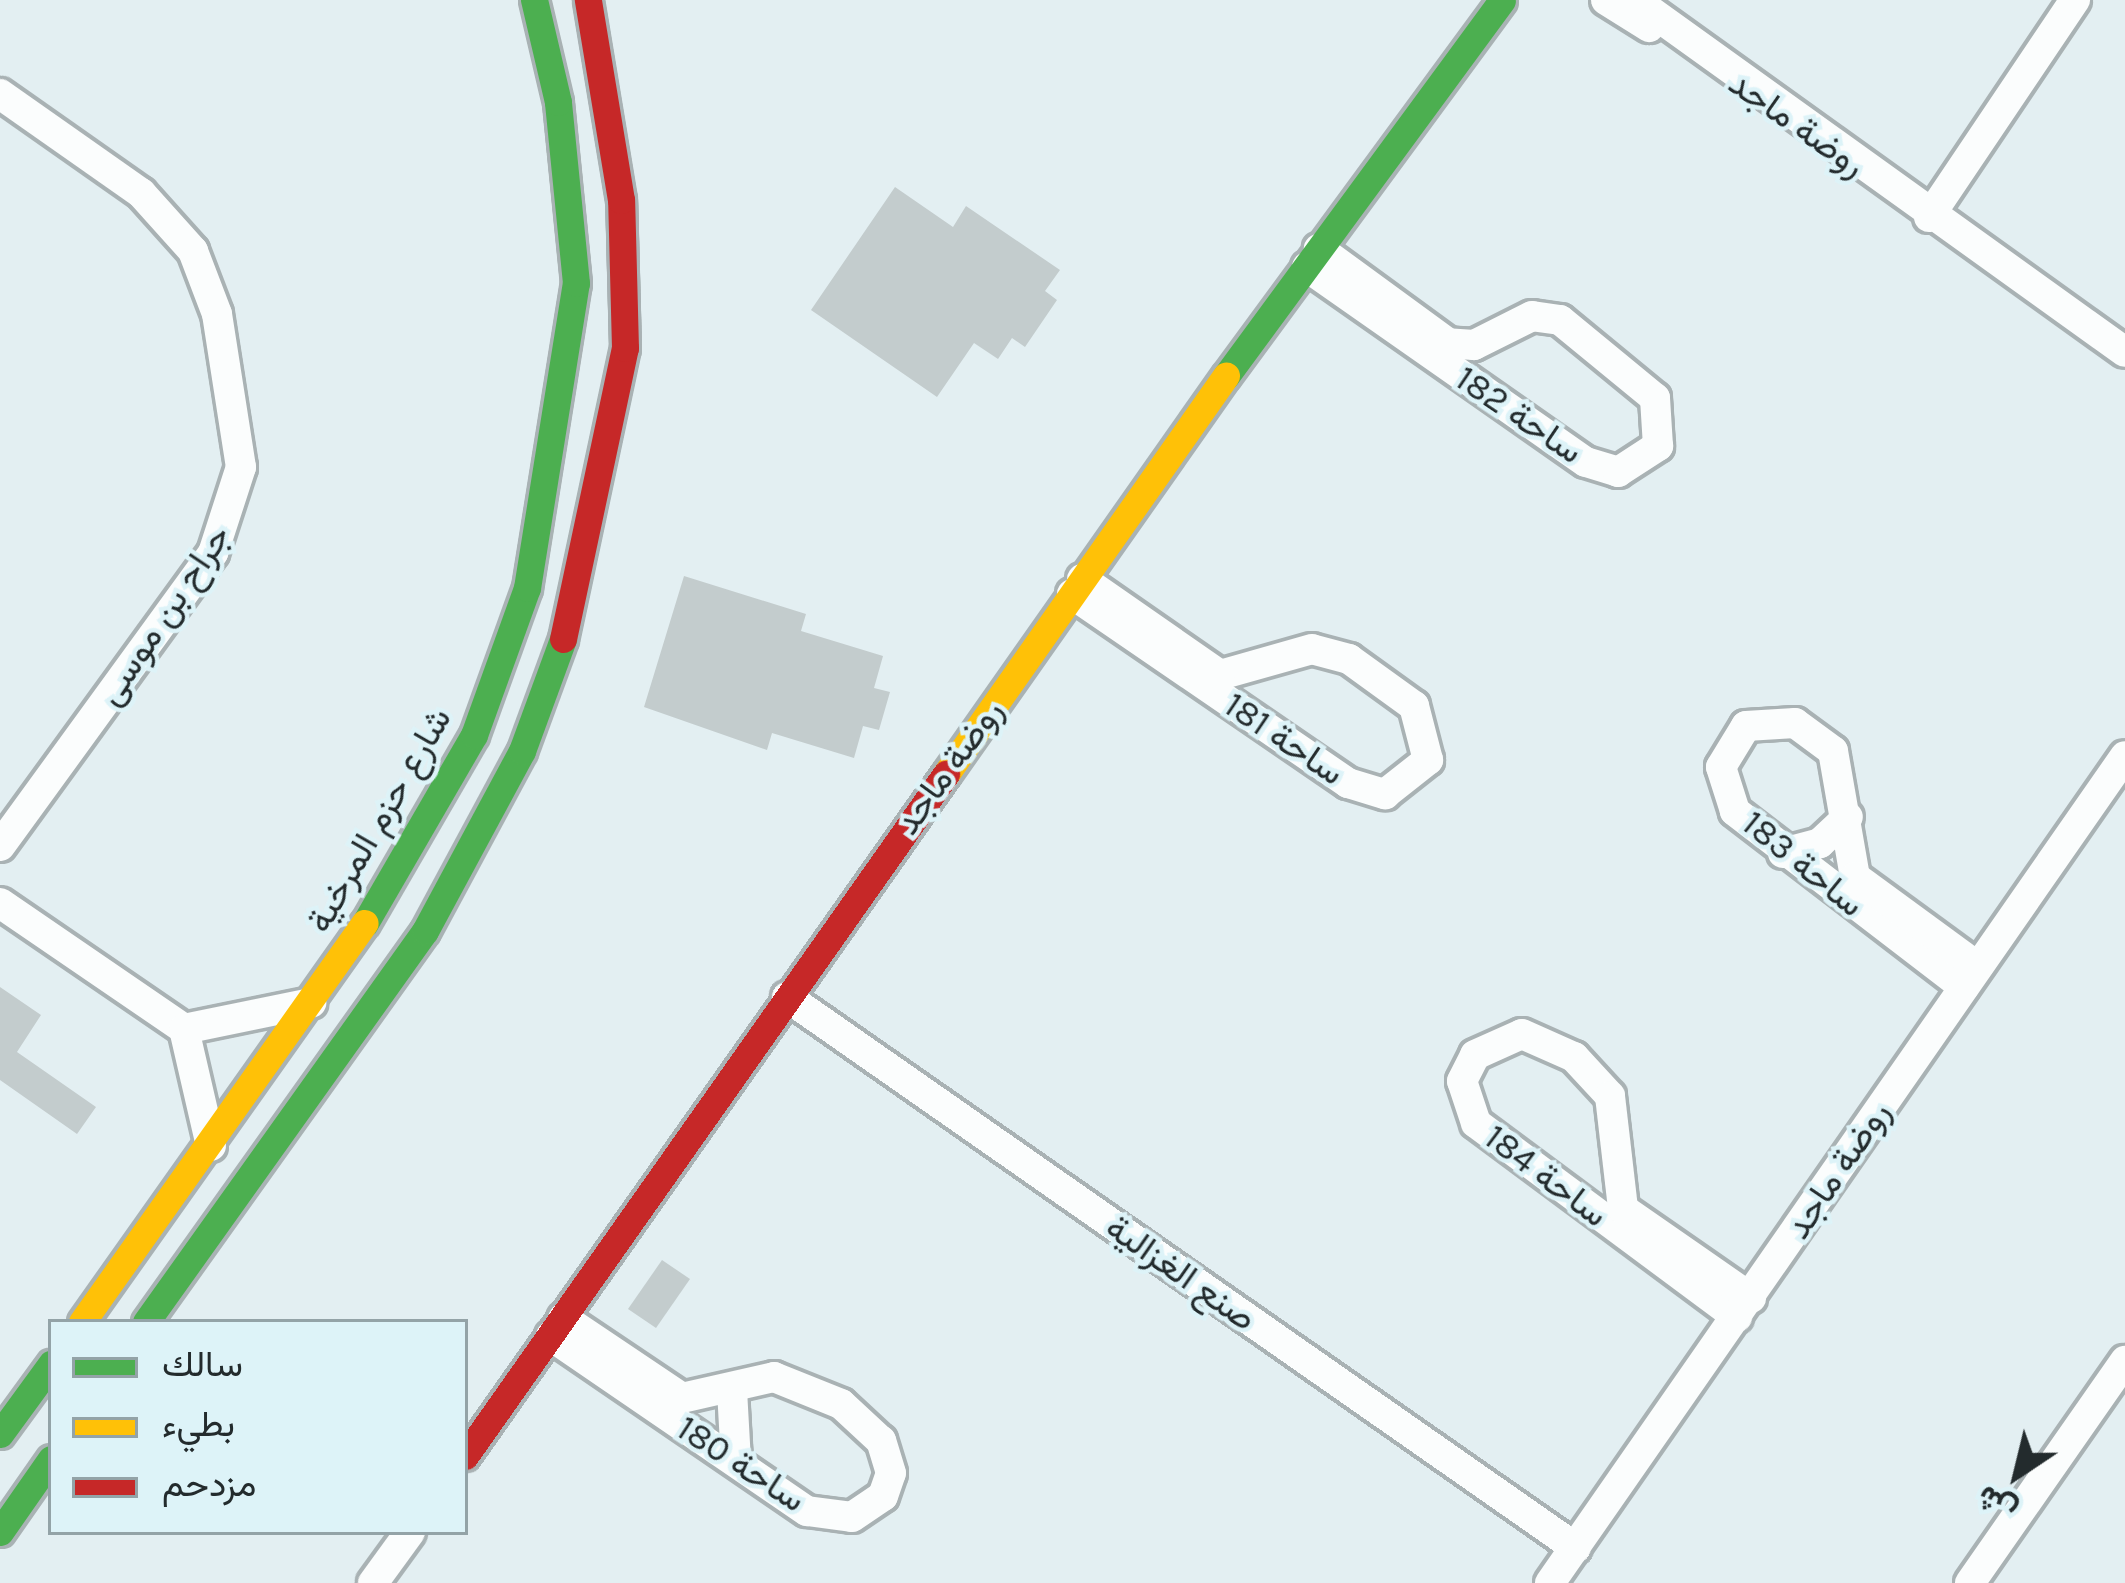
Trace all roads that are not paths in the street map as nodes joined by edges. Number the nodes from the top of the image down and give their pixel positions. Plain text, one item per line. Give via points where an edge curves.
1 (534, 0) edge
2 (588, 0) edge
3 (1480, 0) edge
4 (1502, 0) edge
5 (1606, 0) edge
6 (1635, 0) edge
7 (2074, 0) edge
8 (1665, 31) junction
9 (1434, 80) junction
10 (0, 94) edge
11 (1929, 217) junction
12 (1313, 258) junction
13 (1492, 337) junction
14 (2125, 352) edge
15 (1498, 403) junction
16 (1077, 587) junction
17 (1263, 666) junction
18 (1274, 734) junction
19 (2125, 756) edge
20 (1848, 818) junction
21 (0, 845) edge
22 (1783, 853) junction
23 (0, 903) edge
24 (1971, 977) junction
25 (787, 997) junction
26 (312, 1002) junction
27 (184, 1029) junction
28 (211, 1145) junction
29 (1614, 1149) junction
30 (1558, 1187) junction
31 (1744, 1307) junction
32 (84, 1319) edge
33 (148, 1319) edge
34 (557, 1328) junction
35 (2125, 1361) edge
36 (48, 1368) edge
37 (732, 1390) junction
38 (0, 1434) edge
39 (468, 1452) edge
40 (736, 1462) junction
41 (48, 1463) edge
42 (0, 1532) edge
43 (408, 1535) edge
44 (1576, 1548) junction
45 (373, 1583) edge
46 (1550, 1583) edge
47 (1970, 1583) edge

1 - 26 street, شارع حزم المرخية via 558,102 576,283 527,588 474,735
2 - 33 street via 621,200 625,348 580,591 523,752 425,931
3 - 9 street, روضة ماجد
4 - 9 street, روضة ماجد
5 - 8 street, روضة ماجد
6 - 8 street, روضة ماجد
7 - 11 street
8 - 11 street, روضة ماجد
9 - 12 street, روضة ماجد
10 - 21 street, جراح بن موسى via 141,193 193,251 217,314 241,467 213,553
11 - 14 street, روضة ماجد
12 - 13 street, ساحة 182 via 1448,343
12 - 15 street, ساحة 182
12 - 16 street, روضة ماجد
13 - 15 street
13 - 15 street, ساحة 182 via 1532,316 1560,320 1655,398 1663,430 1634,469 1601,470
16 - 17 street, ساحة 181 via 1220,674
16 - 18 street, ساحة 181
16 - 25 street, روضة ماجد
17 - 18 street
17 - 18 street, ساحة 181 via 1312,649 1349,658 1414,706 1431,740 1418,777 1384,794
19 - 24 street, روضة ماجد
20 - 22 street via 1820,843
20 - 22 street, ساحة 183 via 1833,752 1796,723 1746,726 1721,766 1724,789
20 - 24 street, ساحة 183 via 1856,877
22 - 24 street, ساحة 183
23 - 27 street
24 - 31 street, روضة ماجد
25 - 34 street, روضة ماجد
25 - 44 street, صنع الغزالية
26 - 27 street
26 - 28 street, شارع حزم المرخية
27 - 28 street
28 - 32 street, شارع حزم المرخية
29 - 30 street
29 - 30 street, ساحة 184 via 1610,1096 1574,1057 1522,1034 1494,1040 1462,1081 1464,1101 1496,1142
29 - 31 street, ساحة 184 via 1623,1209
30 - 31 street, ساحة 184
31 - 44 street, روضة ماجد
34 - 37 street, ساحة 180 via 670,1394
34 - 39 street, روضة ماجد
34 - 40 street, ساحة 180
35 - 47 street
36 - 38 street
37 - 40 street
37 - 40 street, ساحة 180 via 774,1377 818,1392 881,1441 891,1473 870,1508 833,1518
41 - 42 street
43 - 45 street
44 - 46 street, روضة ماجد

